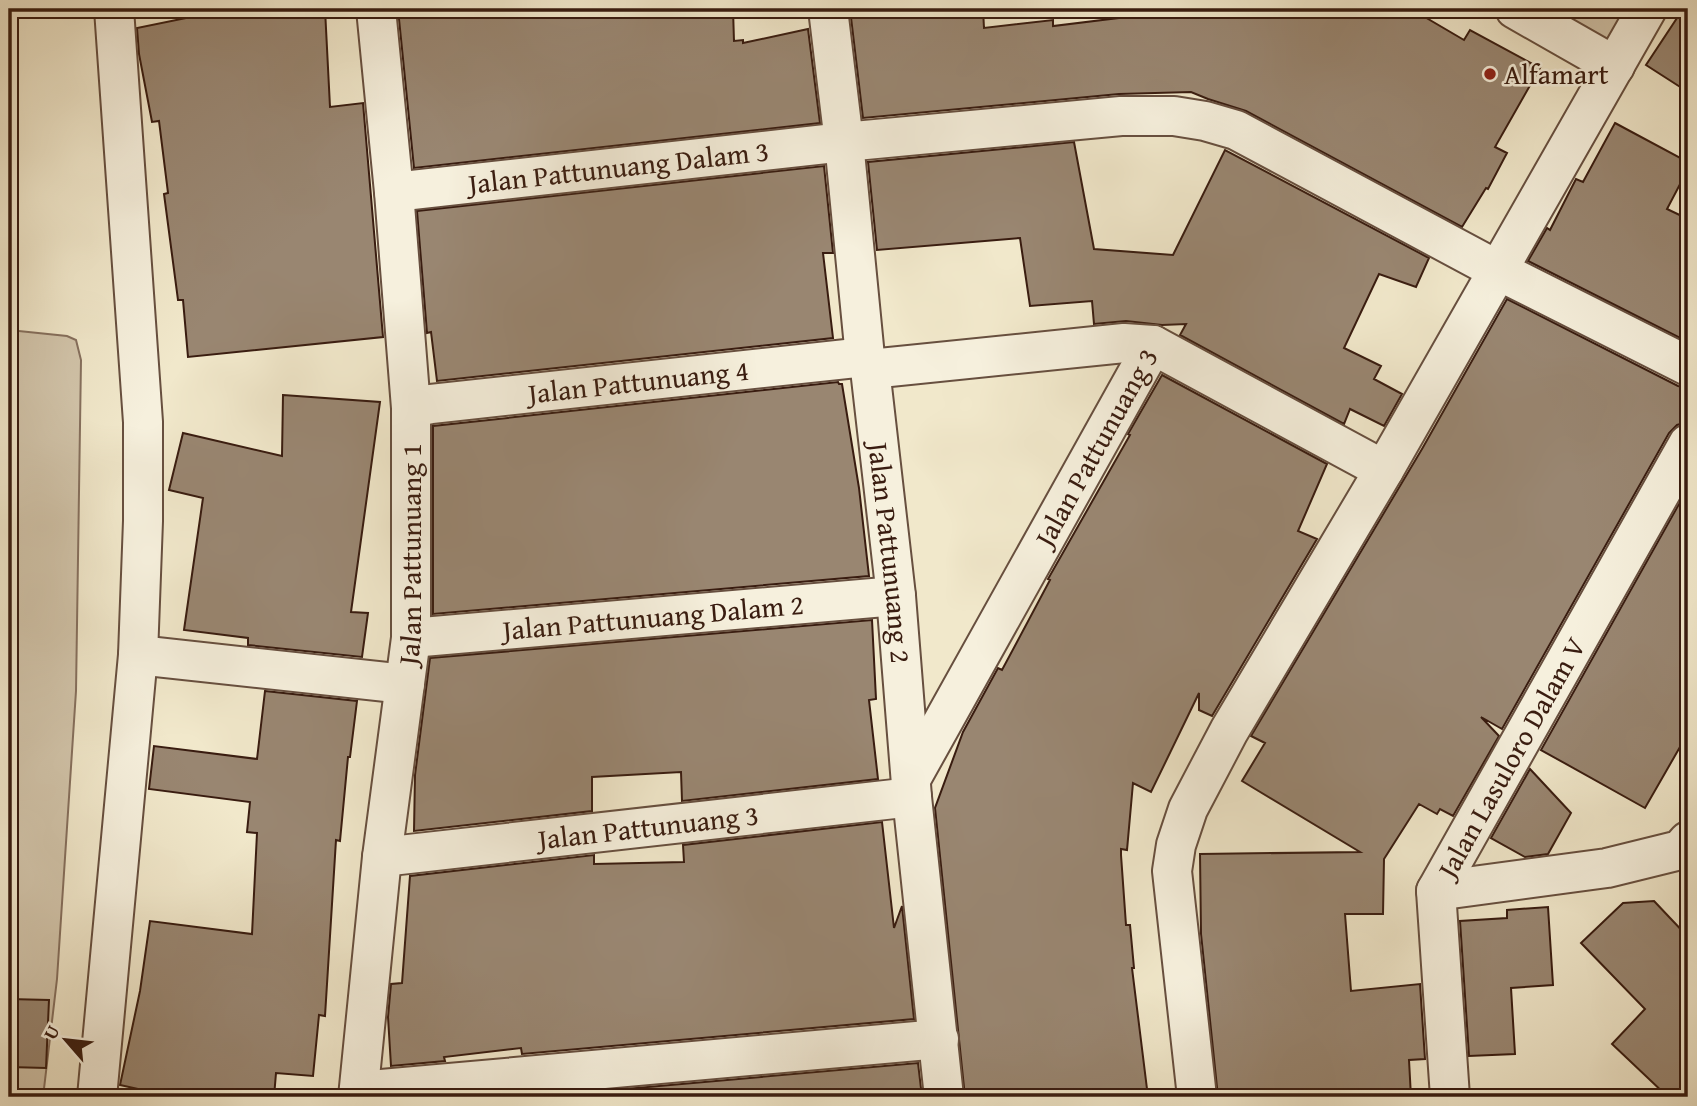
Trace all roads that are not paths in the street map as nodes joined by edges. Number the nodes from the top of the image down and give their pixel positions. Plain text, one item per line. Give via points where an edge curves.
1 (114, 9) edge
2 (376, 9) edge
3 (828, 9) edge
4 (1515, 9) edge
5 (1647, 9) edge
6 (1615, 66) junction
7 (844, 142) junction
8 (394, 192) junction
9 (1499, 271) junction
10 (1153, 345) junction
11 (867, 363) junction
12 (1688, 366) edge
13 (411, 408) junction
14 (1688, 444) edge
15 (1384, 470) junction
16 (896, 596) junction
17 (411, 638) junction
18 (138, 655) junction
19 (405, 684) junction
20 (911, 788) junction
21 (1685, 850) edge
22 (382, 857) junction
23 (1436, 891) junction
24 (939, 1040) junction
25 (358, 1094) edge
26 (97, 1097) edge
27 (944, 1097) edge
28 (1197, 1097) edge
29 (1450, 1097) edge

1 - 18 street via 143,422
2 - 8 street, Jalan Pattunuang 1
3 - 7 street, Jalan Pattunuang 2
4 - 6 street
5 - 6 street
6 - 9 street
7 - 8 street, Jalan Pattunuang Dalam 3
7 - 9 street, Jalan Pattunuang Dalam 3 via 1121,116 1205,121 1248,136
7 - 11 street, Jalan Pattunuang 2
8 - 13 street, Jalan Pattunuang 1
9 - 12 street, Jalan Pattunuang Dalam 3
9 - 15 street
10 - 11 street, Jalan Pattunuang 4 via 1124,343
10 - 15 street, Jalan Pattunuang 3
10 - 20 street, Jalan Pattunuang 3
11 - 13 street, Jalan Pattunuang 4
11 - 16 street, Jalan Pattunuang 2
13 - 17 street, Jalan Pattunuang 1
14 - 23 street, Jalan Lasuloro Dalam V
15 - 28 street via 1229,731 1188,809 1176,845 1172,871
16 - 17 street, Jalan Pattunuang Dalam 2
16 - 20 street, Jalan Pattunuang 2
17 - 19 street, Jalan Pattunuang 1
18 - 19 street
18 - 26 street
19 - 22 street, Jalan Pattunuang 1
20 - 22 street, Jalan Pattunuang 3
20 - 24 street, Jalan Pattunuang 2
21 - 23 street via 1606,868
22 - 25 street, Jalan Pattunuang 1
23 - 29 street, Jalan Lasuloro Dalam V
24 - 25 street
24 - 27 street, Jalan Pattunuang 2

